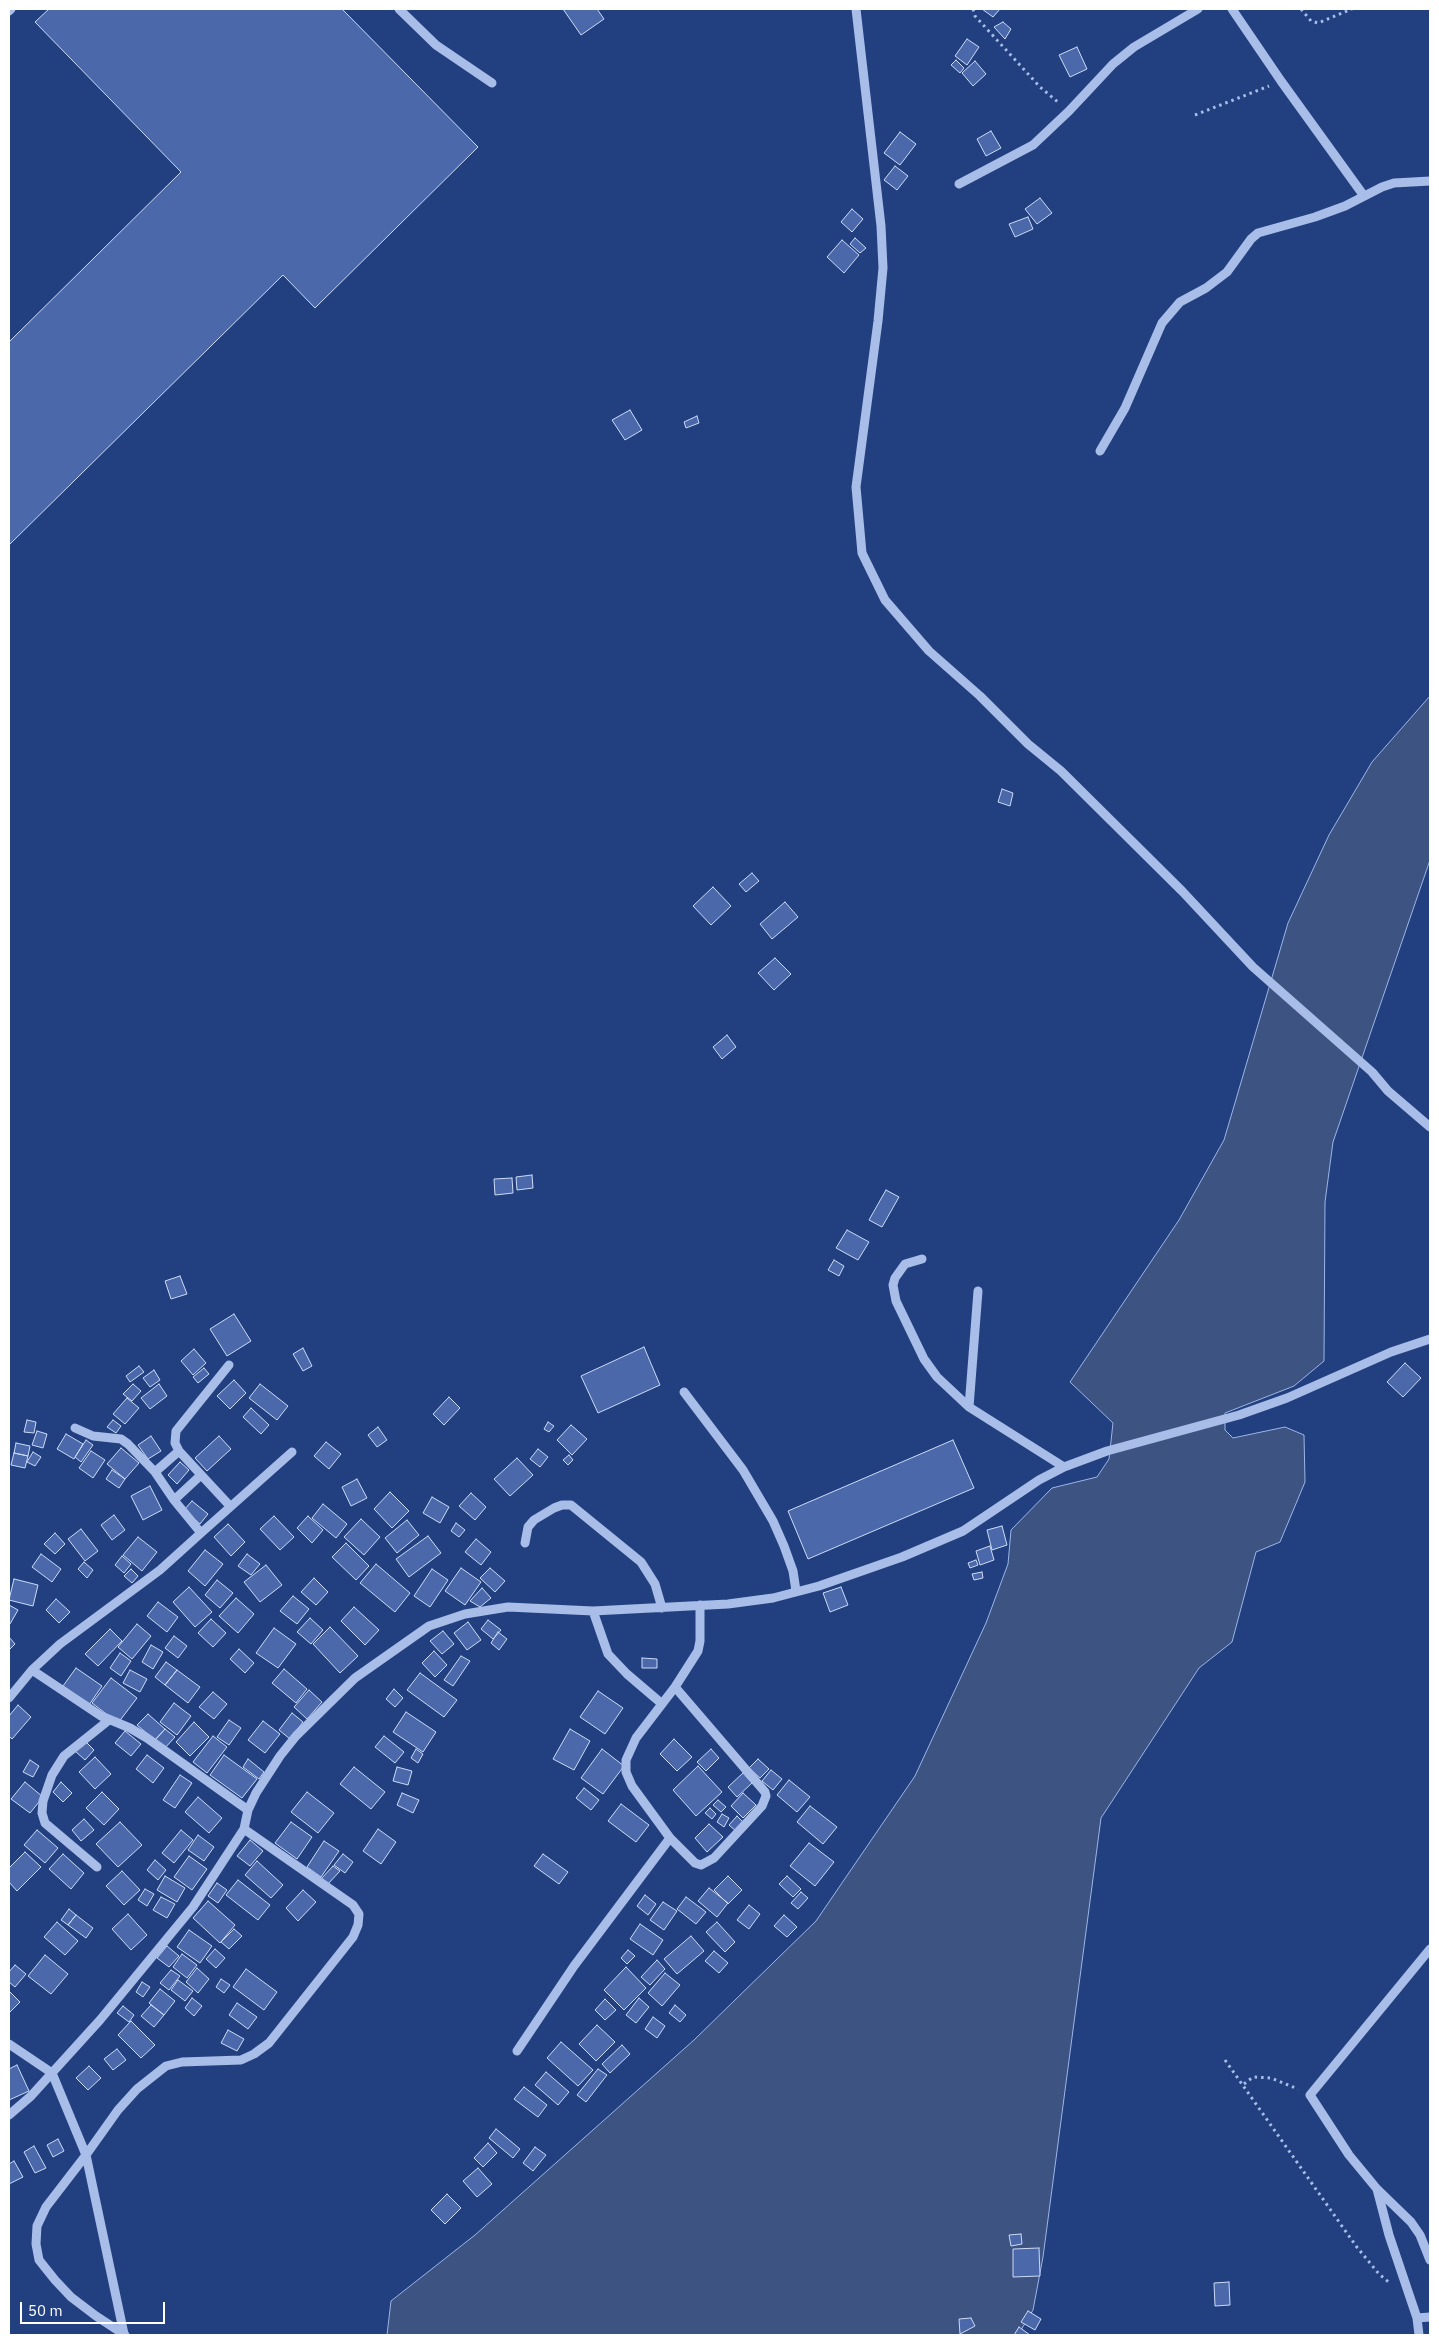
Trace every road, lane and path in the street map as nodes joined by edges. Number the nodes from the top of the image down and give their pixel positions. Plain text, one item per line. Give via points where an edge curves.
1 (399, 9) edge
2 (856, 9) edge
3 (972, 9) edge
4 (1198, 9) edge
5 (1232, 9) edge
6 (1301, 9) edge
7 (1352, 9) edge
8 (1281, 81) junction
9 (492, 83) dead end
10 (1069, 111) junction
11 (1195, 115) dead end
12 (1430, 181) edge
13 (959, 184) dead end
14 (1364, 196) junction
15 (1100, 451) dead end
16 (1430, 1127) edge
17 (922, 1259) dead end
18 (978, 1291) dead end
19 (1430, 1339) edge
20 (229, 1365) dead end
21 (684, 1392) dead end
22 (969, 1407) junction
23 (75, 1428) dead end
24 (179, 1451) junction
25 (292, 1452) dead end
26 (1064, 1467) junction
27 (155, 1472) junction
28 (202, 1475) junction
29 (174, 1500) junction
30 (230, 1506) junction
31 (201, 1533) junction
32 (524, 1543) dead end
33 (796, 1591) junction
34 (700, 1606) junction
35 (662, 1608) junction
36 (593, 1611) junction
37 (32, 1670) junction
38 (675, 1687) junction
39 (9, 1698) edge
40 (661, 1703) junction
41 (108, 1720) junction
42 (248, 1810) junction
43 (244, 1829) junction
44 (670, 1838) junction
45 (96, 1867) dead end
46 (1430, 1949) edge
47 (9, 2044) edge
48 (517, 2051) dead end
49 (1225, 2060) dead end
50 (52, 2073) junction
51 (1244, 2084) junction
52 (1310, 2095) junction
53 (9, 2115) edge
54 (86, 2154) junction
55 (1377, 2189) junction
56 (1430, 2260) edge
57 (1392, 2285) dead end
58 (1430, 2317) edge
59 (1417, 2318) junction
60 (124, 2335) edge
61 (1418, 2335) edge

1 - 9 street via 436,44
2 - 16 street via 883,268 856,487 862,553 885,600 929,651 1061,771 1253,966
3 - 10 path via 1040,87
4 - 10 street via 1134,47
5 - 8 street
6 - 7 path via 1311,21 1318,23
8 - 11 path
8 - 14 street
10 - 13 street via 1033,145
12 - 14 street via 1394,183
14 - 15 street via 1315,217 1258,233 1227,272 1180,302 1162,323 1125,408
17 - 22 street via 905,1264 899,1270 893,1285 896,1301 924,1359 937,1377
18 - 22 street
19 - 26 street via 1391,1352 1287,1398 1107,1451
20 - 24 street via 176,1431 175,1443
21 - 33 street via 743,1470 773,1521 793,1571
22 - 26 street
23 - 27 street via 93,1436 121,1439
24 - 27 street
24 - 28 street
25 - 30 street
26 - 33 street via 963,1531 870,1570
27 - 29 street
28 - 29 street
28 - 30 street
29 - 31 street
30 - 31 street
31 - 37 street via 160,1570 96,1616
32 - 35 street via 528,1527 534,1520 554,1508 571,1505 641,1562 655,1584
33 - 34 street via 773,1598
34 - 35 street
34 - 38 street via 698,1651
35 - 36 street
36 - 40 street via 608,1654
36 - 42 street via 508,1607 465,1614 429,1626 354,1678 314,1716 280,1756
37 - 39 street
37 - 41 street
38 - 40 street
38 - 44 street via 766,1796 762,1806 707,1863 695,1863
40 - 44 street via 630,1750 626,1772 632,1786
41 - 42 street via 148,1738
41 - 45 street via 64,1756 52,1775 42,1813 46,1823
42 - 43 street
43 - 50 street via 174,1931
43 - 54 street via 354,1905 359,1914 353,1937 269,2043 241,2060 182,2062 166,2066 137,2089
44 - 48 street via 574,1966
46 - 52 street
47 - 50 street
49 - 51 path
50 - 53 street
50 - 54 street
51 - 52 path via 1253,2077 1271,2078
51 - 57 path via 1356,2246
52 - 55 street via 1349,2155
54 - 60 street
54 - 60 street via 46,2207 37,2226 36,2244 40,2260 70,2296
55 - 56 street via 1411,2222
55 - 59 street
58 - 59 street
59 - 61 street

